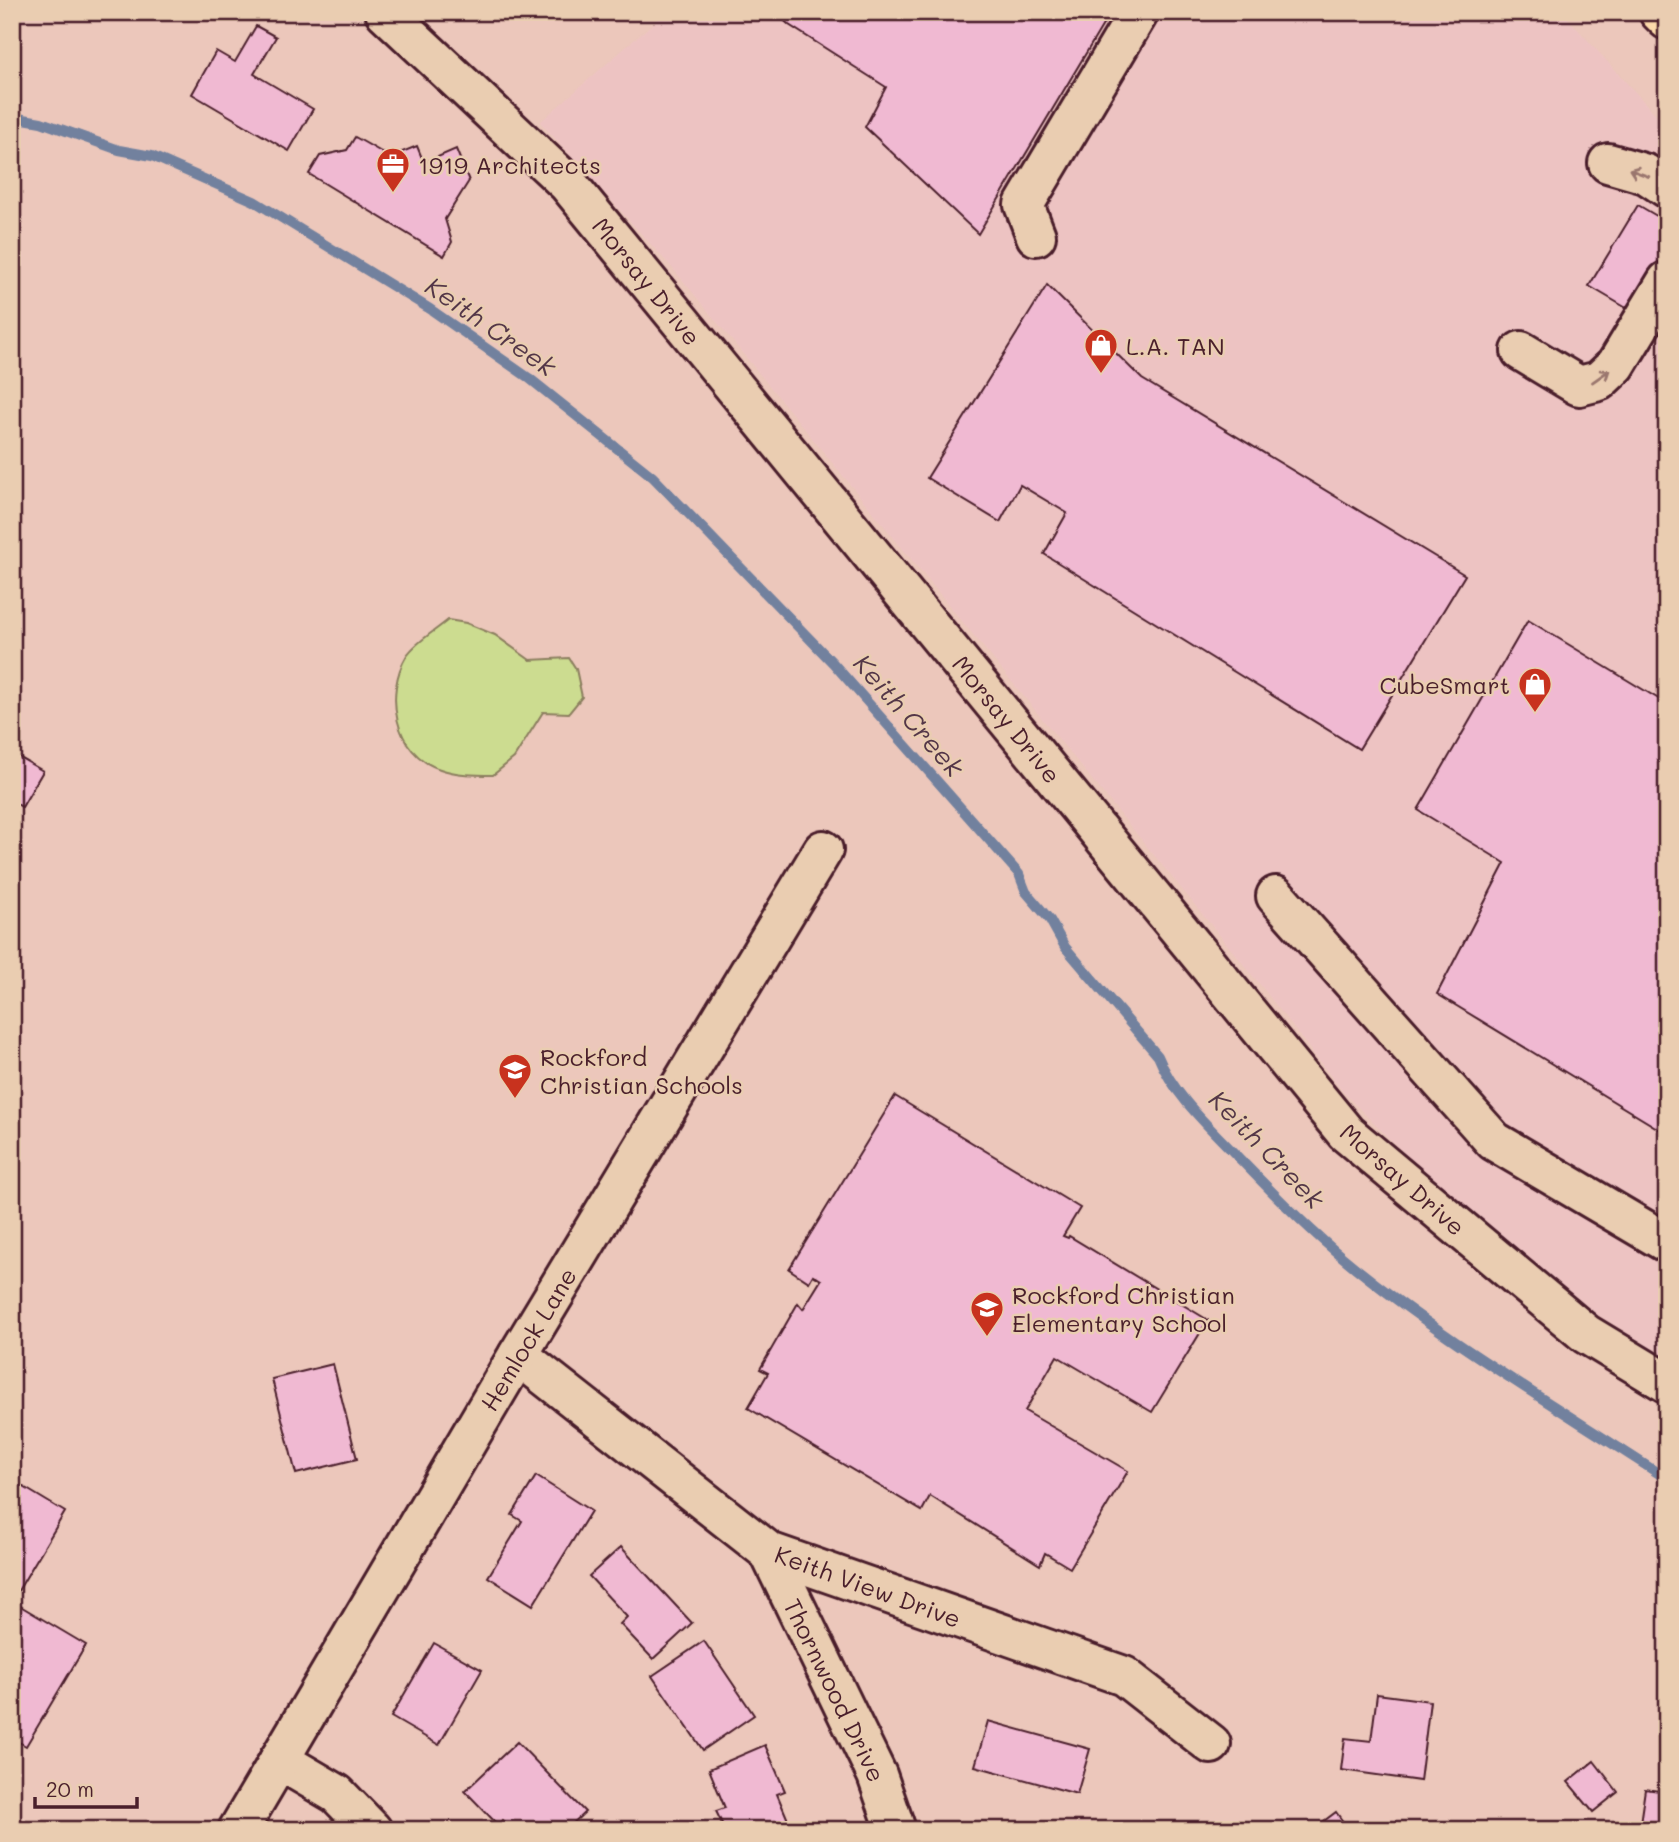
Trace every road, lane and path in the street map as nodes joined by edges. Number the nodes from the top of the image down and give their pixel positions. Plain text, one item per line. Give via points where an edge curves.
1 (385, 12) edge
2 (1139, 12) edge
3 (1659, 12) edge
4 (1667, 20) edge
5 (1608, 163) dead end
6 (1667, 188) edge
7 (1036, 236) dead end
8 (1667, 281) edge
9 (1521, 351) dead end
10 (823, 850) dead end
11 (1276, 896) dead end
12 (1667, 1243) edge
13 (518, 1355) junction
14 (1667, 1383) edge
15 (769, 1552) junction
16 (1211, 1744) dead end
17 (279, 1760) junction
18 (238, 1830) edge
19 (372, 1830) edge
20 (896, 1830) edge

1 - 14 street, Morsay Drive via 568,184 1346,1133 1586,1334
2 - 7 street via 1024,205
3 - 4 main road
6 -> 5 street via 1646,174
9 -> 8 street via 1579,386 1599,381 1616,365
10 - 13 street, Hemlock Lane
11 - 12 street via 1494,1141
13 - 15 street, Keith View Drive
13 - 17 street, Hemlock Lane
15 - 16 street, Keith View Drive via 1124,1676
15 - 20 street, Thornwood Drive via 877,1775
17 - 18 street, Hemlock Lane
17 - 19 street via 337,1794

